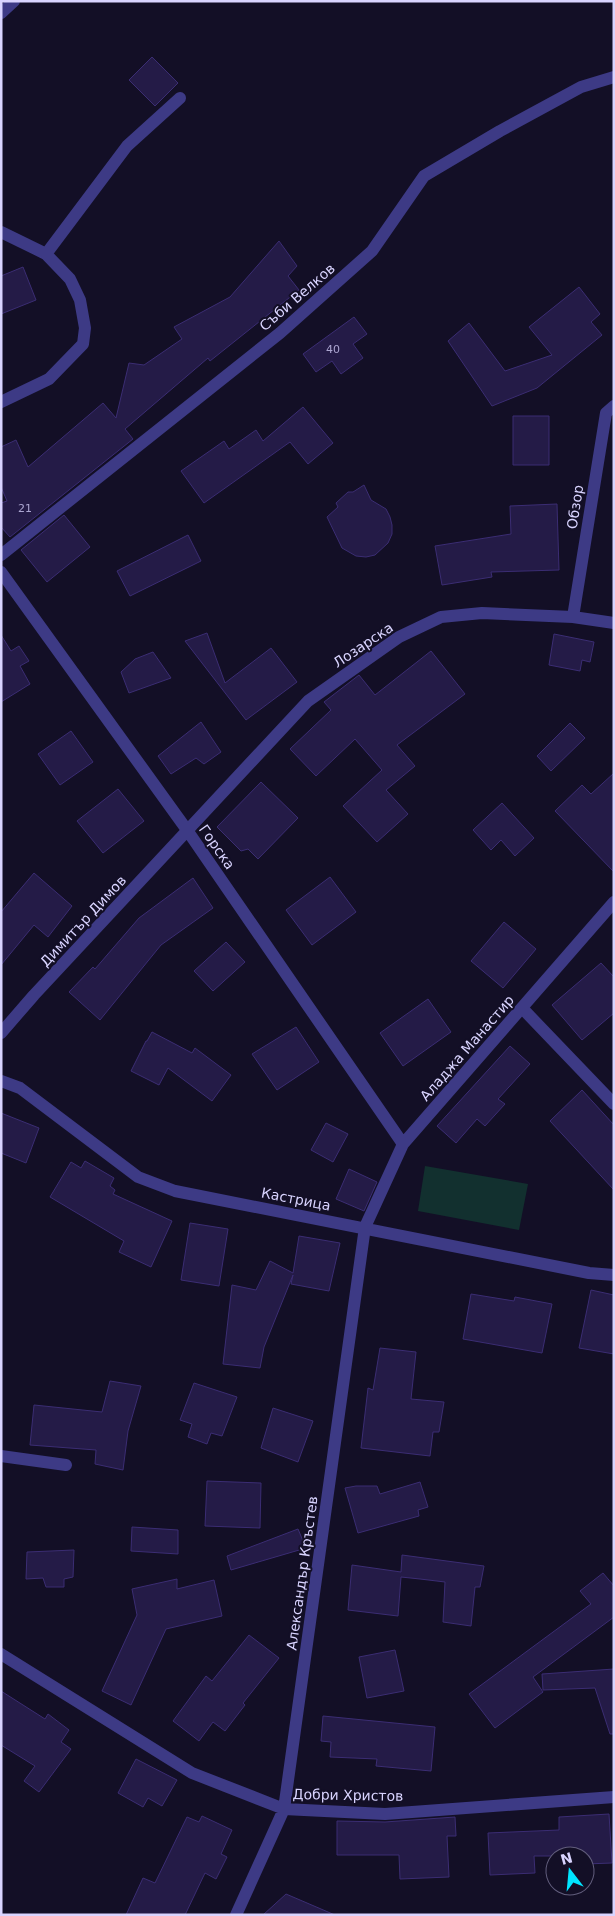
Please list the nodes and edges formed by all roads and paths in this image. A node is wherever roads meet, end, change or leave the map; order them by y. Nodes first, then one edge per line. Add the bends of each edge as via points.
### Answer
1 (14, 1) edge
2 (1, 13) edge
3 (614, 77) edge
4 (180, 98) dead end
5 (1, 232) edge
6 (46, 254) junction
7 (1, 402) edge
8 (614, 406) edge
9 (1, 555) edge
10 (1, 572) edge
11 (574, 617) junction
12 (614, 623) edge
13 (187, 830) junction
14 (614, 902) edge
15 (522, 1008) junction
16 (1, 1033) edge
17 (1, 1081) edge
18 (614, 1104) edge
19 (403, 1144) junction
20 (365, 1227) junction
21 (614, 1275) edge
22 (1, 1456) edge
23 (66, 1464) dead end
24 (1, 1654) edge
25 (614, 1797) edge
26 (284, 1809) junction
27 (236, 1915) edge

1 - 2 street
3 - 9 street, Съби Велков via 581,87 424,176 372,251 280,333
4 - 6 street via 127,146
5 - 6 street
6 - 7 street via 70,279 80,300 86,328 83,344 48,379
8 - 11 street, Обзор via 606,413
10 - 13 street, Горска
11 - 12 street, Лозарска
11 - 13 street, Лозарска via 482,613 441,617 399,637 308,701
13 - 16 street, Димитър Димов
13 - 19 street, Горска
14 - 15 street, Аладжа Манастир
15 - 18 street
15 - 19 street, Аладжа Манастир
17 - 20 street, Кастрица via 20,1088 138,1176 175,1191
19 - 20 street, Аладжа Манастир
20 - 21 street, Кастрица via 579,1271
20 - 26 street, Александър Кръстев
22 - 23 street
24 - 26 street, Добри Христов via 192,1773
25 - 26 street, Добри Христов via 385,1814
26 - 27 street, Александър Кръстев

